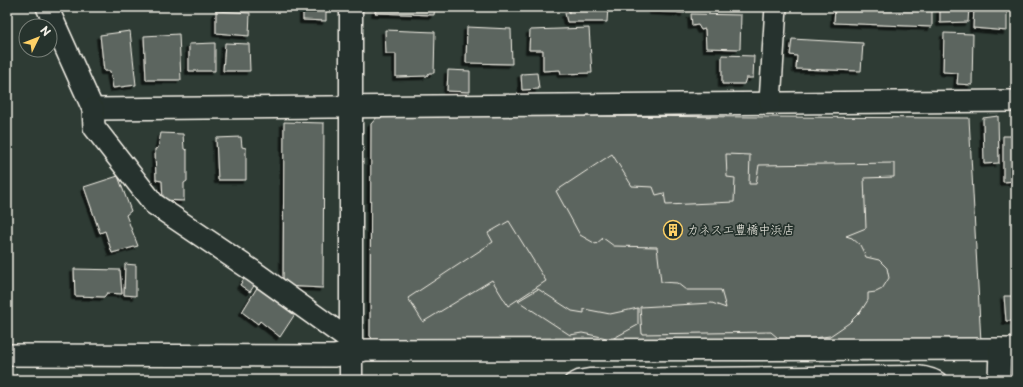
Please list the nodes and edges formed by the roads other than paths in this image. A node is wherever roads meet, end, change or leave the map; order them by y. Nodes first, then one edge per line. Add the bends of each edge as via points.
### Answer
1 (47, 7) edge
2 (351, 7) edge
3 (776, 7) edge
4 (1016, 101) edge
5 (770, 102) junction
6 (352, 105) junction
7 (93, 109) junction
8 (351, 347) junction
9 (1008, 349) edge
10 (7, 355) edge
11 (351, 380) edge
12 (570, 380) edge
13 (943, 380) edge
14 (999, 380) edge

1 - 7 street
2 - 6 street
3 - 5 street
4 - 5 street
5 - 6 street
6 - 7 street
6 - 8 street
7 - 8 street via 94,126 154,204 253,271
8 - 9 street via 366,350
8 - 10 street via 334,356
8 - 11 street
9 - 14 street
12 - 13 lane via 590,374 917,371

